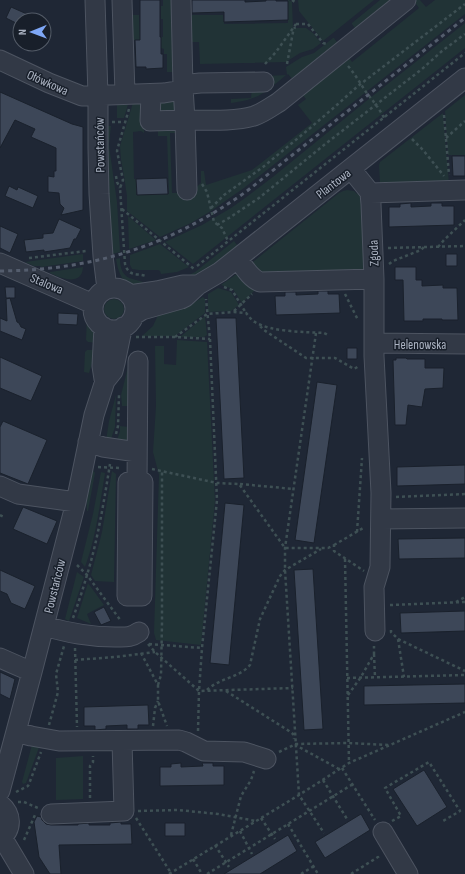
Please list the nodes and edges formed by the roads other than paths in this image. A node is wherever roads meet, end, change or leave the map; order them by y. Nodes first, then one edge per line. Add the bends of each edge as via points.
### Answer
1 (95, 0) edge
2 (122, 0) edge
3 (181, 0) edge
4 (406, 0) edge
5 (0, 60) edge
6 (265, 73) road end
7 (465, 78) edge
8 (183, 87) junction
9 (151, 94) junction
10 (98, 96) junction
11 (128, 100) junction
12 (185, 120) junction
13 (351, 169) junction
14 (457, 186) edge
15 (186, 190) dead end
16 (370, 193) junction
17 (238, 259) junction
18 (0, 263) edge
19 (31, 277) junction
20 (0, 279) edge
21 (374, 279) junction
22 (107, 289) junction
23 (202, 289) junction
24 (129, 295) junction
25 (94, 304) junction
26 (130, 326) junction
27 (104, 327) junction
28 (375, 343) junction
29 (465, 344) edge
30 (138, 361) dead end
31 (111, 386) junction
32 (88, 442) junction
33 (137, 468) junction
34 (0, 486) edge
35 (76, 502) junction
36 (465, 518) edge
37 (381, 519) junction
38 (44, 626) junction
39 (376, 631) road end
40 (144, 638) road end
41 (0, 658) edge
42 (32, 672) junction
43 (16, 732) junction
44 (122, 740) junction
45 (262, 758) road end
46 (8, 792) edge
47 (9, 803) edge
48 (45, 811) road end
49 (385, 828) road end
50 (1, 838) edge
51 (24, 874) edge
52 (408, 874) edge

1 - 10 street, Powstańców
2 - 11 street
3 - 8 street
4 - 12 street via 270,108 244,118
5 - 10 street, Ołówkowa via 79,96
6 - 8 street, Ołówkowa
7 - 13 street, Plantowa
8 - 9 street, Ołówkowa via 171,92
8 - 12 street
9 - 11 street, Ołówkowa
9 - 12 street via 150,121
10 - 11 street, Ołówkowa
10 - 22 street, Powstańców via 103,259
12 - 15 street
13 - 16 street
13 - 17 street, Plantowa
14 - 16 street
16 - 21 street, Zgoda
17 - 21 street via 249,274 262,282
17 - 23 street, Plantowa
18 - 19 street, Stalowa
19 - 20 street
19 - 25 street, Stalowa
21 - 28 street, Zgoda
22 - 24 street via 119,288
22 - 25 street via 97,296
23 - 24 street, Plantowa via 183,285
23 - 26 street, Plantowa via 180,299 142,310
24 - 26 street via 134,304
25 - 27 street via 94,315
26 - 27 street via 113,329
26 - 31 street, Powstańców via 121,334
27 - 31 street, Powstańców via 102,366
28 - 29 street, Helenowska
28 - 37 street, Zgoda
30 - 33 street
31 - 32 street, Powstańców via 94,416
32 - 33 street via 112,448
32 - 35 street, Powstańców
33 - 33 street via 128,482 127,596 142,596 143,482
34 - 35 street via 18,494
35 - 38 street, Powstańców
36 - 37 street
37 - 39 street, Zgoda via 380,567 374,587
38 - 40 street via 68,633 99,637
38 - 42 street, Powstańców
41 - 42 street
42 - 43 street, Powstańców
43 - 44 street via 59,742
43 - 46 street, Powstańców
44 - 45 street via 183,740 204,751 244,752
44 - 48 street via 128,811
47 - 50 street via 6,809 10,820 9,828
49 - 52 street
50 - 51 street

